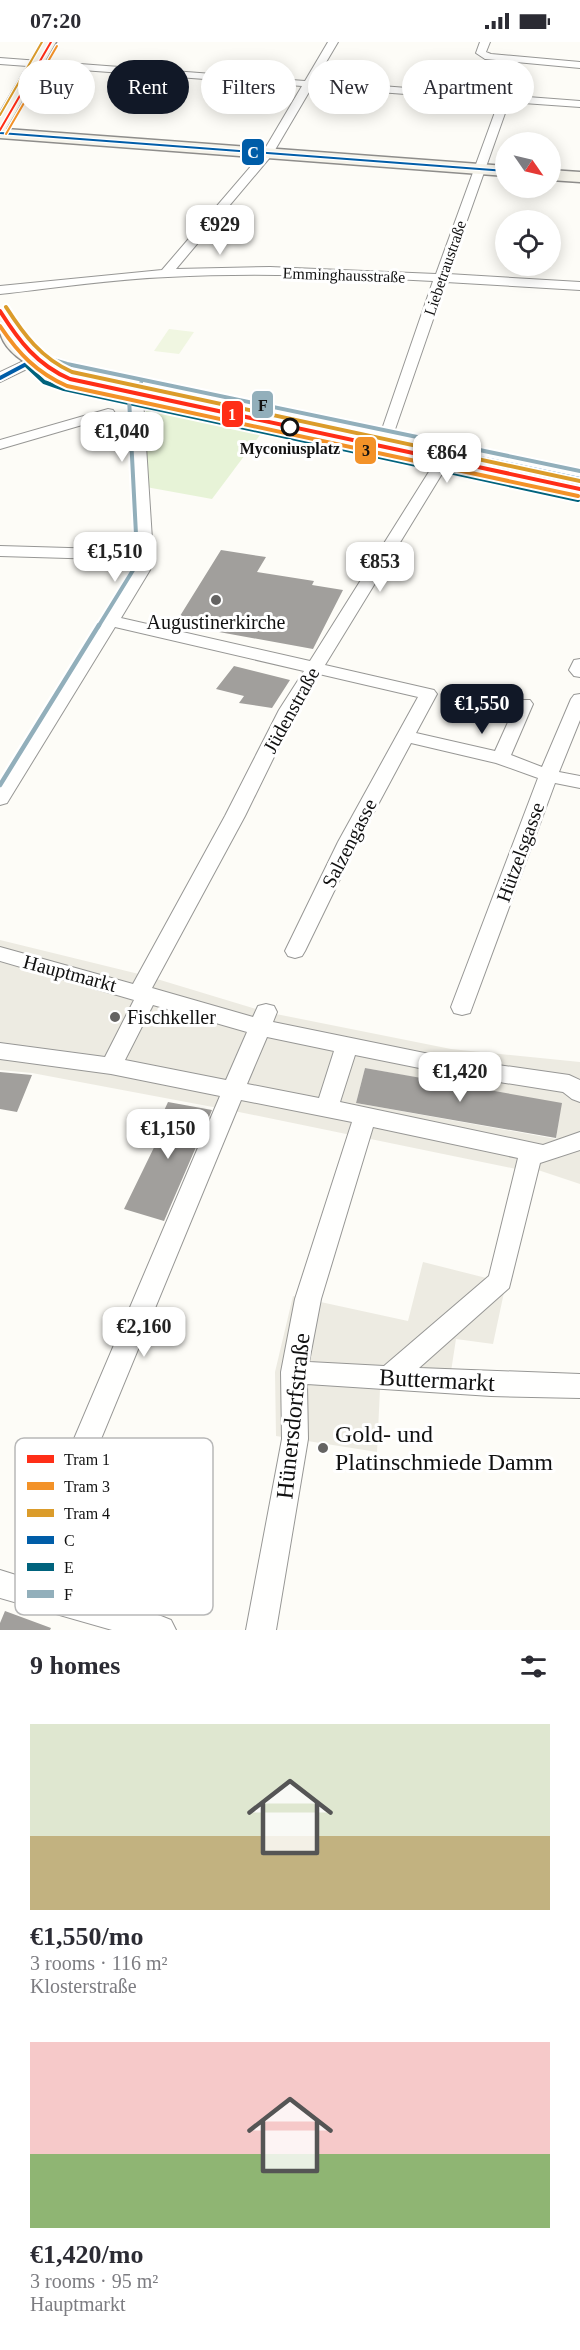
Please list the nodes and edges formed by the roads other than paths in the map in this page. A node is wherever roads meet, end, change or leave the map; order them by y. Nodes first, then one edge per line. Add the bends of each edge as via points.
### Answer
1 (49, 42) edge
2 (333, 42) edge
3 (485, 42) edge
4 (40, 60) edge
5 (0, 61) edge
6 (18, 62) edge
7 (580, 65) edge
8 (95, 67) edge
9 (307, 84) junction
10 (402, 91) edge
11 (18, 96) edge
12 (534, 100) edge
13 (580, 104) edge
14 (498, 114) edge
15 (0, 126) edge
16 (0, 133) edge
17 (268, 153) junction
18 (478, 169) junction
19 (495, 170) edge
20 (561, 176) edge
21 (580, 177) edge
22 (166, 273) junction
23 (441, 279) junction
24 (580, 286) edge
25 (0, 290) edge
26 (0, 317) edge
27 (26, 355) junction
28 (0, 378) edge
29 (146, 388) junction
30 (108, 413) dead end
31 (386, 438) junction
32 (0, 445) edge
33 (449, 451) junction
34 (580, 479) edge
35 (0, 551) edge
36 (145, 555) junction
37 (112, 621) junction
38 (580, 664) edge
39 (313, 669) junction
40 (580, 672) edge
41 (580, 699) edge
42 (524, 704) dead end
43 (405, 736) junction
44 (501, 758) junction
45 (9, 775) edge
46 (547, 775) junction
47 (580, 782) edge
48 (0, 799) edge
49 (295, 951) dead end
50 (0, 954) edge
51 (145, 987) junction
52 (462, 1007) dead end
53 (263, 1019) junction
54 (347, 1046) junction
55 (0, 1051) edge
56 (111, 1066) junction
57 (580, 1093) edge
58 (228, 1100) junction
59 (327, 1108) junction
60 (362, 1126) junction
61 (580, 1141) edge
62 (530, 1159) junction
63 (294, 1372) junction
64 (389, 1378) junction
65 (580, 1386) edge
66 (78, 1438) edge
67 (86, 1615) edge
68 (104, 1622) edge
69 (161, 1630) edge
70 (261, 1630) edge

1 - 4 street
2 - 9 street
3 - 7 street via 481,53 489,57
5 - 6 street
8 - 9 street
9 - 10 street
9 - 17 street
11 - 15 street
12 - 13 street
14 - 18 street, Liebetraustraße
16 - 17 street
17 - 18 street
17 - 22 street
18 - 19 street
18 - 23 street, Liebetraustraße
20 - 21 street
22 - 23 street, Emminghausstraße via 319,273
22 - 25 street, Emminghausstraße
23 - 24 street, Emminghausstraße
23 - 31 street, Liebetraustraße
26 - 27 street
27 - 28 street
27 - 29 street via 51,368
29 - 31 street
29 - 36 street via 136,398
30 - 32 street
31 - 33 street
33 - 34 street
33 - 39 street, Jüdenstraße
35 - 36 street
36 - 37 street via 137,581
37 - 39 street
37 - 45 street
38 - 40 street
39 - 43 street, Salzengasse via 428,694
39 - 51 street, Jüdenstraße
41 - 46 street, Hützelsgasse
42 - 44 street
43 - 44 street
43 - 49 street, Salzengasse
44 - 46 street
45 - 48 street
46 - 47 street
46 - 52 street, Hützelsgasse
50 - 51 street, Hauptmarkt
51 - 53 street, Hauptmarkt
51 - 56 street
53 - 54 street, Hauptmarkt
53 - 58 street
54 - 57 street, Hauptmarkt via 450,1058 568,1084
54 - 59 street
55 - 56 street
56 - 58 street
58 - 59 street
58 - 66 street
59 - 60 street
60 - 62 street
60 - 63 street, Hünersdorfstraße via 308,1299
61 - 62 street
62 - 64 street via 500,1281
63 - 64 street, Buttermarkt
63 - 70 street, Hünersdorfstraße via 295,1439
64 - 65 street, Buttermarkt
67 - 68 street
68 - 69 street

